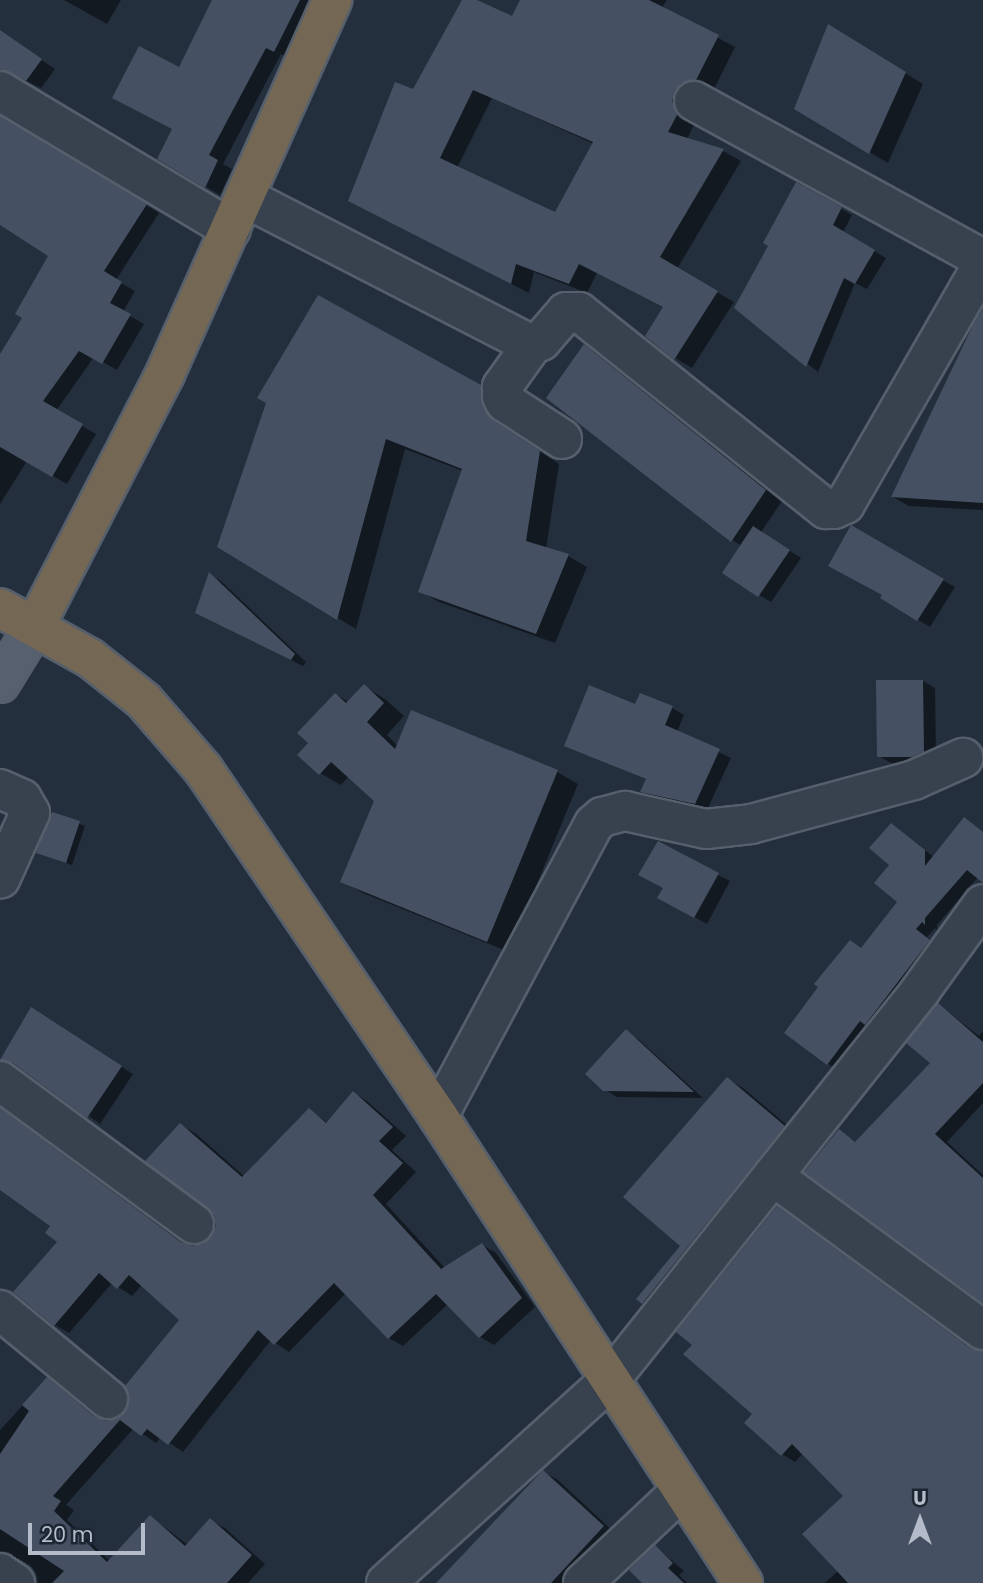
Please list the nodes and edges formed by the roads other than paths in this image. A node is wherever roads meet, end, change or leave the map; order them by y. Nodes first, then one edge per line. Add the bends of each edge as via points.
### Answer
1 (332, 0) edge
2 (0, 91) edge
3 (694, 101) dead end
4 (238, 213) junction
5 (983, 262) edge
6 (532, 345) junction
7 (562, 439) dead end
8 (0, 608) edge
9 (35, 626) junction
10 (0, 682) edge
11 (963, 758) dead end
12 (0, 789) edge
13 (0, 879) edge
14 (983, 904) edge
15 (0, 1081) edge
16 (438, 1116) junction
17 (773, 1176) junction
18 (194, 1224) dead end
19 (0, 1310) edge
20 (983, 1330) edge
21 (608, 1381) junction
22 (108, 1399) dead end
23 (681, 1491) junction
24 (0, 1573) edge
25 (15, 1583) edge
26 (386, 1583) edge
27 (583, 1583) edge
28 (743, 1583) edge

1 - 4 highway
2 - 4 street
3 - 5 street
4 - 6 street
4 - 9 highway via 165,374
5 - 6 street via 845,504 834,509 826,509 579,312 566,312
6 - 7 street via 502,387 502,396
8 - 9 highway
9 - 10 main road
9 - 16 highway via 90,658 144,701 203,769
11 - 16 street via 914,780 751,824 706,829 625,811 602,817 594,824
12 - 13 street via 22,799 30,813
14 - 17 street
15 - 18 street
16 - 21 highway
17 - 20 street
17 - 21 street
19 - 22 street
21 - 23 highway
21 - 26 street
23 - 27 street
23 - 28 highway
24 - 25 street

